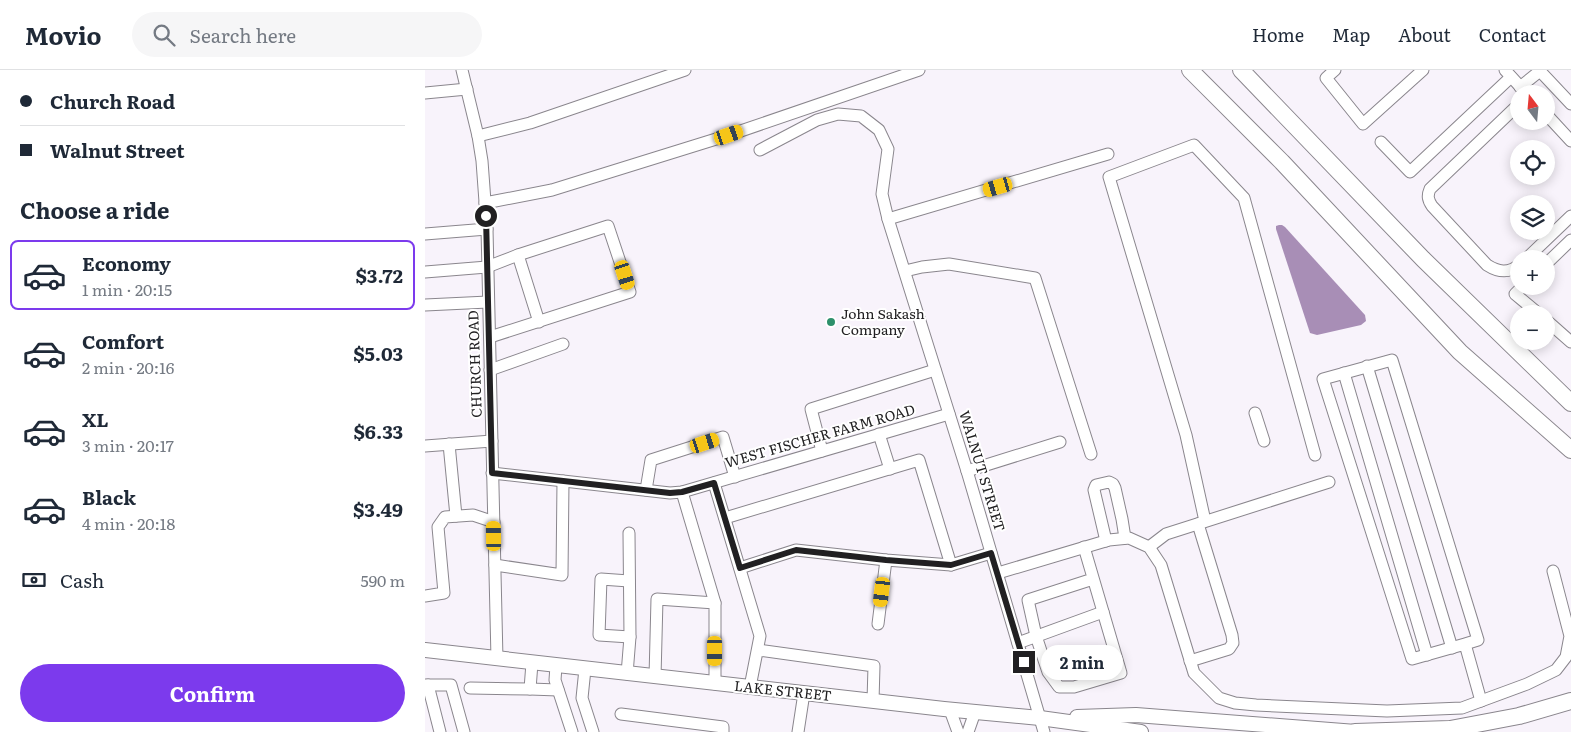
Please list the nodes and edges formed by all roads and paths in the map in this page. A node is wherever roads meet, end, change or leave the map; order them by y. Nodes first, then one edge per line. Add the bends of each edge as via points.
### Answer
1 (685, 70) edge
2 (919, 70) edge
3 (1190, 70) edge
4 (1241, 70) edge
5 (1335, 70) edge
6 (1423, 70) edge
7 (465, 71) edge
8 (1540, 71) edge
9 (1508, 73) edge
10 (1519, 85) edge
11 (1528, 85) edge
12 (467, 89) junction
13 (425, 93) edge
14 (1571, 104) edge
15 (1510, 113) edge
16 (1555, 124) edge
17 (478, 136) junction
18 (1571, 141) edge
19 (1381, 142) dead end
20 (760, 150) dead end
21 (1108, 154) dead end
22 (485, 203) junction
23 (1571, 216) edge
24 (888, 219) junction
25 (487, 229) junction
26 (425, 234) edge
27 (1571, 240) edge
28 (1535, 250) edge
29 (518, 255) junction
30 (1555, 255) edge
31 (487, 268) junction
32 (1510, 270) edge
33 (905, 271) junction
34 (425, 272) edge
35 (1516, 295) edge
36 (488, 302) junction
37 (425, 305) edge
38 (1528, 305) edge
39 (539, 322) junction
40 (1555, 328) edge
41 (490, 337) junction
42 (1571, 342) edge
43 (563, 344) dead end
44 (1367, 366) junction
45 (490, 370) junction
46 (935, 370) junction
47 (1344, 373) junction
48 (1571, 403) edge
49 (1255, 413) dead end
50 (949, 414) junction
51 (879, 434) junction
52 (1264, 440) dead end
53 (492, 441) junction
54 (1060, 442) dead end
55 (449, 444) junction
56 (425, 446) edge
57 (1571, 450) edge
58 (822, 451) junction
59 (1091, 454) dead end
60 (1315, 455) dead end
61 (890, 469) junction
62 (967, 471) junction
63 (492, 473) junction
64 (735, 477) junction
65 (563, 481) junction
66 (1329, 482) dead end
67 (714, 483) junction
68 (647, 490) junction
69 (682, 492) junction
70 (456, 516) junction
71 (725, 518) junction
72 (494, 522) junction
73 (1202, 523) junction
74 (629, 533) dead end
75 (1125, 538) junction
76 (1106, 541) junction
77 (1084, 548) junction
78 (1149, 548) junction
79 (991, 553) junction
80 (886, 560) junction
81 (495, 565) junction
82 (951, 565) junction
83 (740, 568) junction
84 (1553, 571) dead end
85 (998, 573) junction
86 (1093, 580) junction
87 (629, 581) junction
88 (425, 596) edge
89 (715, 603) junction
90 (1103, 612) junction
91 (878, 624) dead end
92 (629, 636) junction
93 (1036, 636) junction
94 (1018, 643) junction
95 (1465, 644) junction
96 (1452, 648) junction
97 (425, 650) edge
98 (758, 650) junction
99 (1427, 655) junction
100 (497, 659) junction
101 (1190, 661) junction
102 (532, 663) junction
103 (557, 666) junction
104 (585, 669) junction
105 (627, 674) junction
106 (655, 677) junction
107 (715, 684) junction
108 (426, 685) edge
109 (470, 688) dead end
110 (750, 688) junction
111 (530, 689) junction
112 (558, 690) junction
113 (804, 694) junction
114 (873, 701) junction
115 (1481, 701) junction
116 (1571, 701) edge
117 (950, 710) junction
118 (975, 712) junction
119 (621, 714) dead end
120 (1042, 725) edge
121 (724, 730) edge
122 (440, 732) edge
123 (464, 732) edge
124 (572, 732) edge
125 (593, 732) edge
126 (798, 732) edge
127 (958, 732) edge
128 (968, 732) edge
129 (1141, 732) edge
130 (1355, 732) edge

1 - 17 street via 530,123
2 - 22 street via 729,135 552,190
3 - 57 highway via 1282,162 1460,352
4 - 48 highway via 1423,260
5 - 6 street via 1326,78 1363,124
7 - 12 street, CHURCH ROAD
8 - 11 street
8 - 14 street
9 - 10 street
9 - 19 street via 1410,172
12 - 13 street
12 - 17 street, CHURCH ROAD
15 - 32 street via 1428,194 1432,206 1487,265 1494,270
16 - 18 street
17 - 22 street, CHURCH ROAD
20 - 24 street, WALNUT STREET via 817,120 837,114 861,116 879,130 888,149 882,194
21 - 24 street
22 - 25 street, CHURCH ROAD
23 - 28 street
24 - 33 street, WALNUT STREET
25 - 26 street
25 - 31 street, CHURCH ROAD
27 - 30 street
29 - 31 street
29 - 39 street
29 - 39 street via 608,226 630,292
31 - 34 street
31 - 36 street, CHURCH ROAD
33 - 46 street, WALNUT STREET
33 - 59 street via 949,264 1035,278
35 - 38 street
36 - 37 street
36 - 41 street, CHURCH ROAD
39 - 41 street
40 - 42 street
41 - 45 street, CHURCH ROAD
43 - 45 street
44 - 47 street
44 - 95 street via 1392,360 1478,640
44 - 96 street
45 - 53 street, CHURCH ROAD
46 - 50 street, WALNUT STREET
46 - 58 street via 811,409
47 - 99 street
47 - 99 street via 1323,379 1412,659
49 - 52 street
50 - 51 street, WEST FISCHER FARM ROAD
50 - 62 street, WALNUT STREET
51 - 58 street, WEST FISCHER FARM ROAD
51 - 61 street
53 - 55 street
53 - 63 street, CHURCH ROAD
54 - 62 street
55 - 56 street
55 - 70 street
58 - 64 street, WEST FISCHER FARM ROAD
60 - 73 street via 1245,198 1193,145 1109,177 1186,435
61 - 71 street
61 - 82 street via 919,460
62 - 79 street, WALNUT STREET
63 - 65 street, WEST FISCHER FARM ROAD
63 - 72 street, CHURCH ROAD
64 - 67 street, WEST FISCHER FARM ROAD
64 - 68 street via 723,437 651,460
65 - 68 street, WEST FISCHER FARM ROAD
65 - 81 street via 562,575
66 - 73 street
67 - 69 street, WEST FISCHER FARM ROAD
67 - 71 street
68 - 69 street, WEST FISCHER FARM ROAD
69 - 89 street
70 - 72 street via 473,515
70 - 88 street via 445,517 438,527 445,593
71 - 83 street
72 - 81 street, CHURCH ROAD
73 - 78 street via 1166,534
73 - 101 street via 1233,644 1229,649
74 - 87 street
75 - 76 street
75 - 76 street via 1115,488 1109,482 1096,485 1094,490
75 - 78 street
76 - 77 street
77 - 85 street
77 - 86 street
78 - 101 street via 1161,564
79 - 82 street
79 - 85 street, WALNUT STREET
80 - 82 street
80 - 83 street via 796,550
80 - 91 street
81 - 100 street, CHURCH ROAD
83 - 98 street via 760,636
84 - 115 street via 1570,636 1566,656 1556,670
85 - 94 street, WALNUT STREET
86 - 90 street
86 - 93 street via 1028,600
87 - 92 street
87 - 92 street via 601,579 599,636
89 - 106 street via 657,599
89 - 107 street
90 - 93 street
90 - 93 street via 1121,673 1074,687 1059,687 1048,672
92 - 105 street
93 - 94 street
94 - 120 street, WALNUT STREET
95 - 96 street
95 - 115 street
96 - 99 street
97 - 100 main road, LAKE STREET
98 - 110 street
98 - 114 street via 874,666
100 - 102 main road, LAKE STREET
101 - 115 street via 1194,673 1219,698 1235,703 1387,711 1462,708
102 - 103 main road, LAKE STREET
102 - 111 street
103 - 104 main road, LAKE STREET
103 - 112 street via 555,680
104 - 105 main road, LAKE STREET
104 - 125 street via 581,698
105 - 106 main road, LAKE STREET
106 - 107 main road, LAKE STREET
107 - 110 main road, LAKE STREET
108 - 122 street
108 - 123 street via 451,686
109 - 111 street
110 - 113 main road, LAKE STREET
111 - 112 street
112 - 124 street
113 - 114 main road, LAKE STREET
113 - 126 street
114 - 117 main road, LAKE STREET
116 - 130 highway via 1519,716 1450,729
117 - 118 main road, LAKE STREET
117 - 127 street
118 - 120 main road, LAKE STREET
118 - 128 street
119 - 121 street
120 - 129 main road, LAKE STREET
120 - 130 main road via 1136,715

